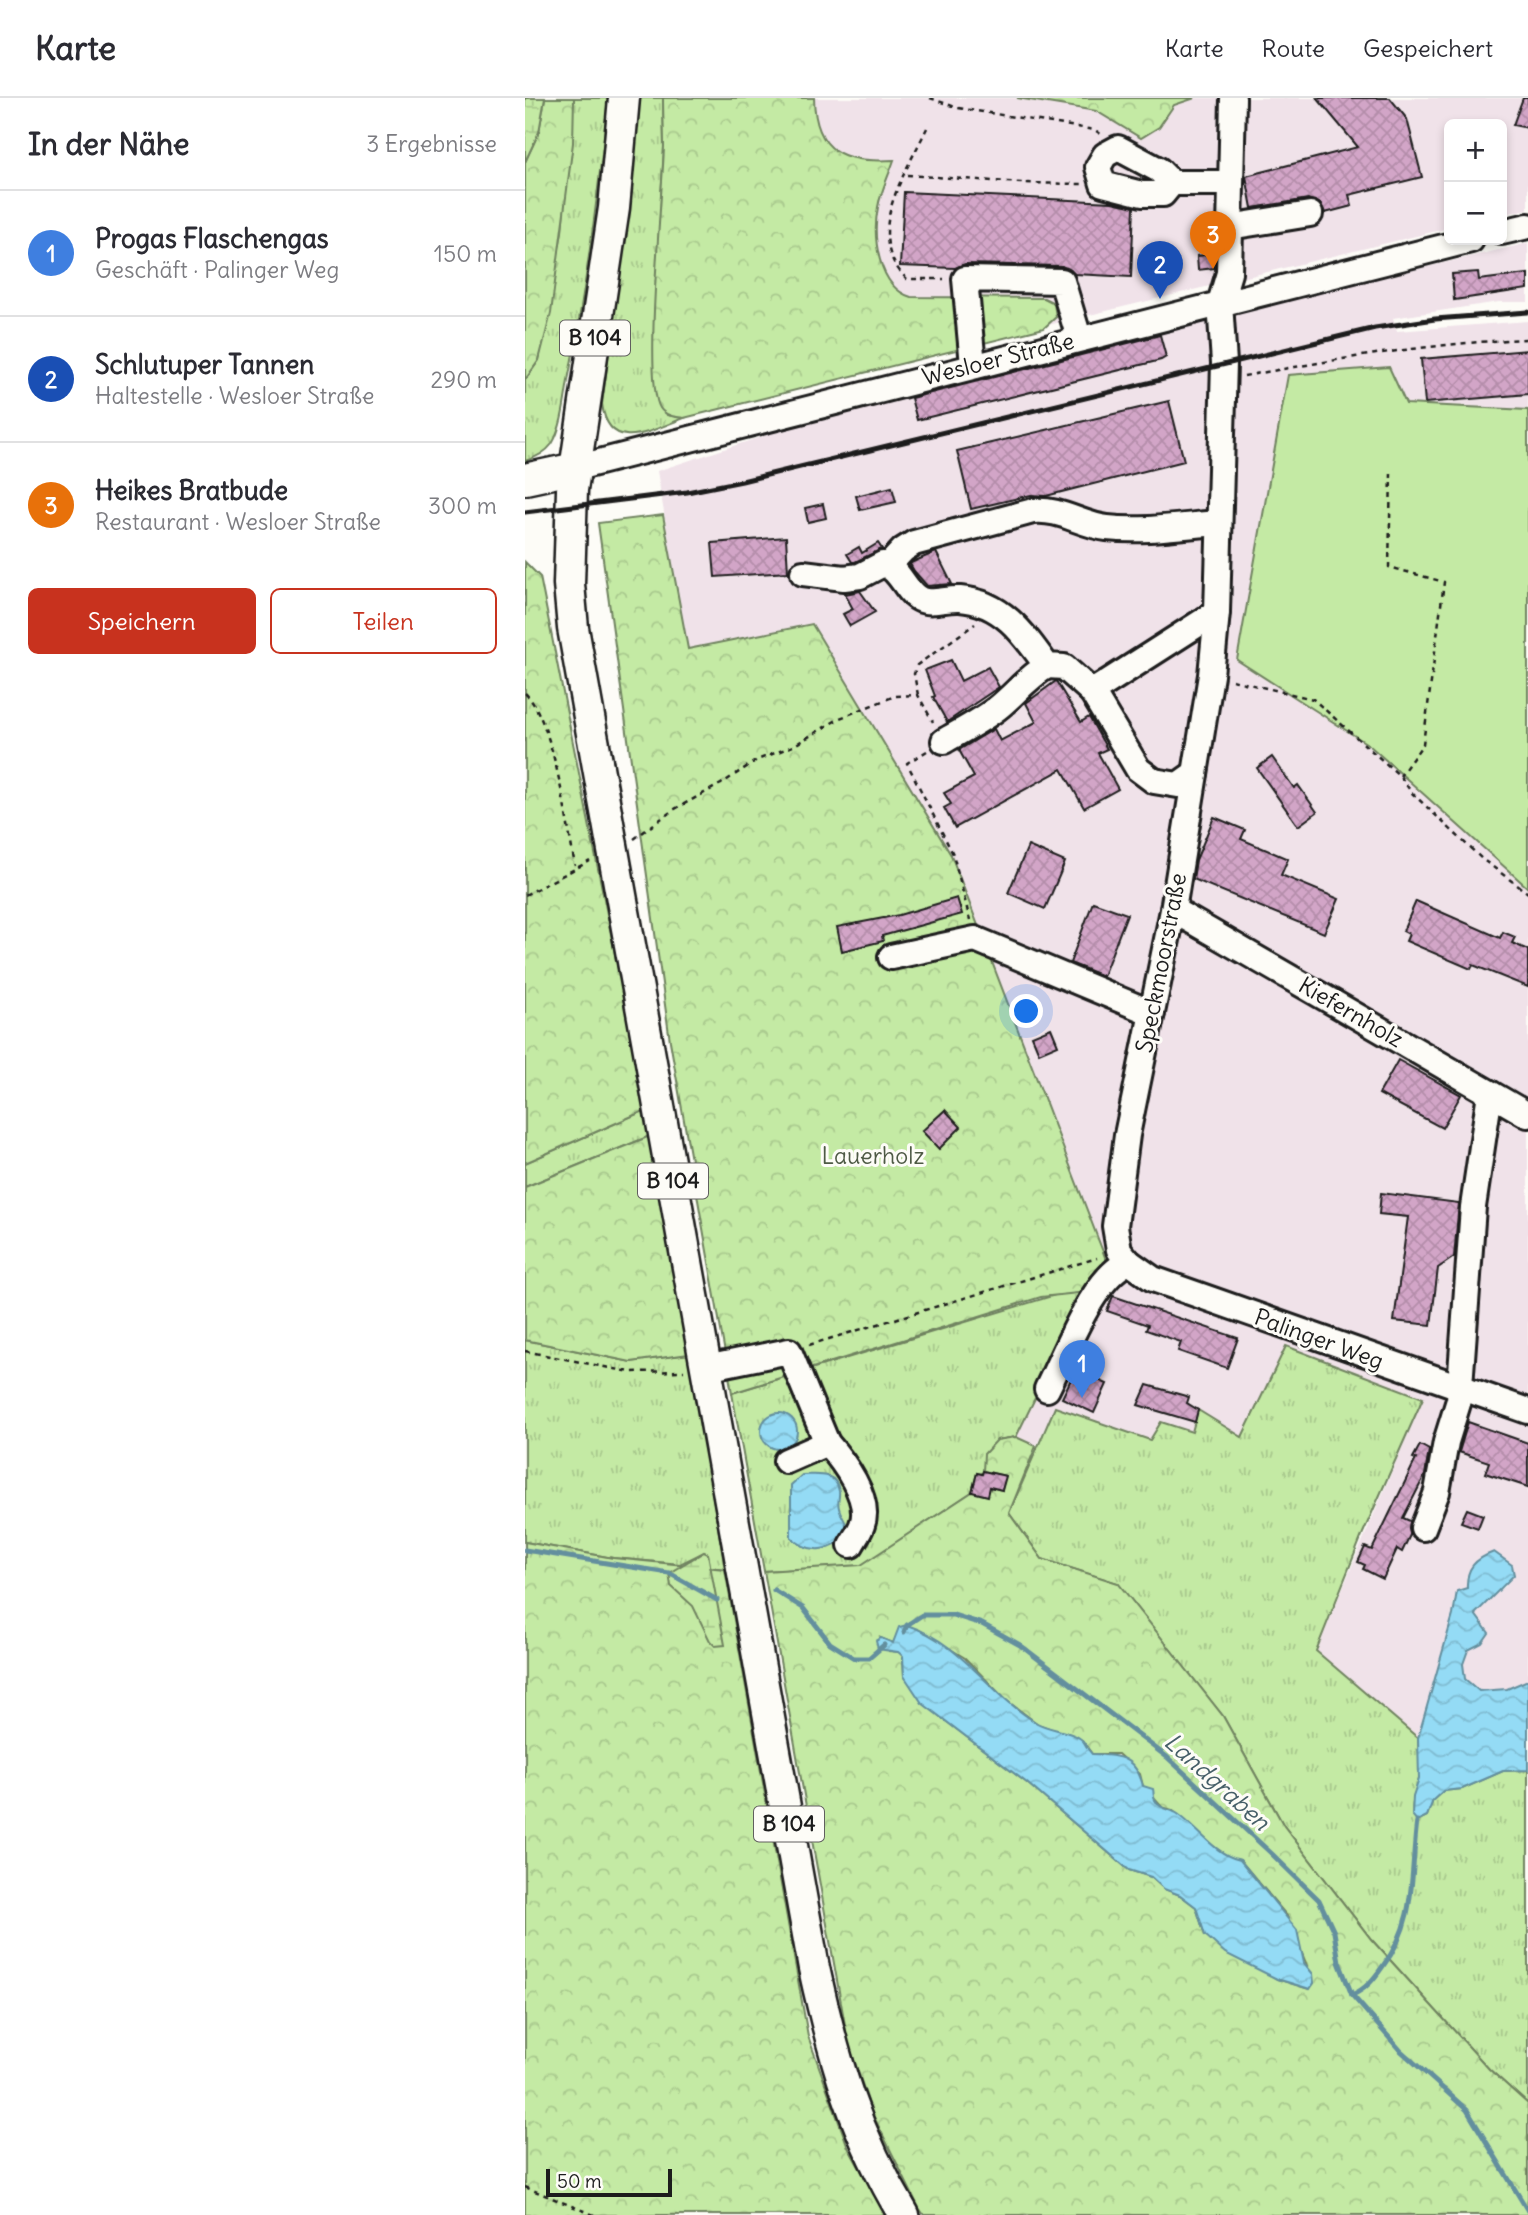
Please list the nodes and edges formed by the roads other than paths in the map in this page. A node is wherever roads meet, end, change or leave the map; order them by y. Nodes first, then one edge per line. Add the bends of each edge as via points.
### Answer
1 (624, 98) edge
2 (1233, 98) edge
3 (1172, 183) junction
4 (1229, 183) junction
5 (1310, 214) dead end
6 (1528, 226) edge
7 (1229, 227) junction
8 (1507, 231) edge
9 (1452, 245) edge
10 (1220, 303) junction
11 (1079, 338) junction
12 (973, 365) junction
13 (576, 468) junction
14 (525, 479) edge
15 (1217, 523) junction
16 (888, 566) junction
17 (803, 573) dead end
18 (1217, 612) junction
19 (1047, 666) junction
20 (1092, 692) junction
21 (944, 741) road end
22 (1195, 773) junction
23 (1173, 910) junction
24 (891, 957) dead end
25 (1152, 1013) junction
26 (1490, 1093) junction
27 (1528, 1115) edge
28 (1124, 1256) junction
29 (693, 1369) junction
30 (1459, 1387) junction
31 (1047, 1389) dead end
32 (1528, 1411) edge
33 (827, 1443) junction
34 (786, 1461) dead end
35 (1423, 1528) dead end
36 (851, 1545) dead end
37 (904, 2215) edge

1 - 13 main road, B 104 via 612,221
2 - 4 street, Speckmoorstraße
3 - 3 street via 1159,170 1118,148 1105,155 1098,167 1103,184 1142,194 1163,194
3 - 4 street
4 - 7 street, Speckmoorstraße
5 - 7 street
6 - 8 street
7 - 10 street, Speckmoorstraße via 1229,274
9 - 10 street, Wesloer Straße
10 - 11 street, Wesloer Straße
10 - 15 street, Speckmoorstraße via 1224,379
11 - 12 street, Wesloer Straße
11 - 12 street via 1062,281 965,279
12 - 13 street, Wesloer Straße
13 - 14 main road, Wesloer Straße
13 - 29 main road, B 104 via 569,552 573,628 613,850
15 - 16 street via 1125,529 1046,509 914,543
15 - 18 street, Speckmoorstraße
16 - 17 street via 852,577
16 - 19 street via 925,602 960,599 997,610
18 - 20 street
18 - 22 street, Speckmoorstraße via 1212,675
19 - 20 street via 1064,667
19 - 21 street via 1026,679 1001,705
20 - 22 street via 1138,769 1154,780 1178,785
22 - 23 street, Speckmoorstraße
23 - 25 street, Speckmoorstraße
23 - 26 street, Kiefernholz
24 - 25 street via 975,939
25 - 28 street, Speckmoorstraße via 1118,1190 1115,1237
26 - 27 street, Kiefernholz
26 - 30 street via 1473,1207
28 - 30 street, Palinger Weg via 1153,1279
28 - 31 street via 1094,1297
29 - 33 street via 789,1351
29 - 37 main road, B 104 via 832,2049 866,2144
30 - 32 street, Palinger Weg
30 - 35 street via 1437,1492
33 - 34 street
33 - 36 street via 851,1470 862,1506 864,1522

